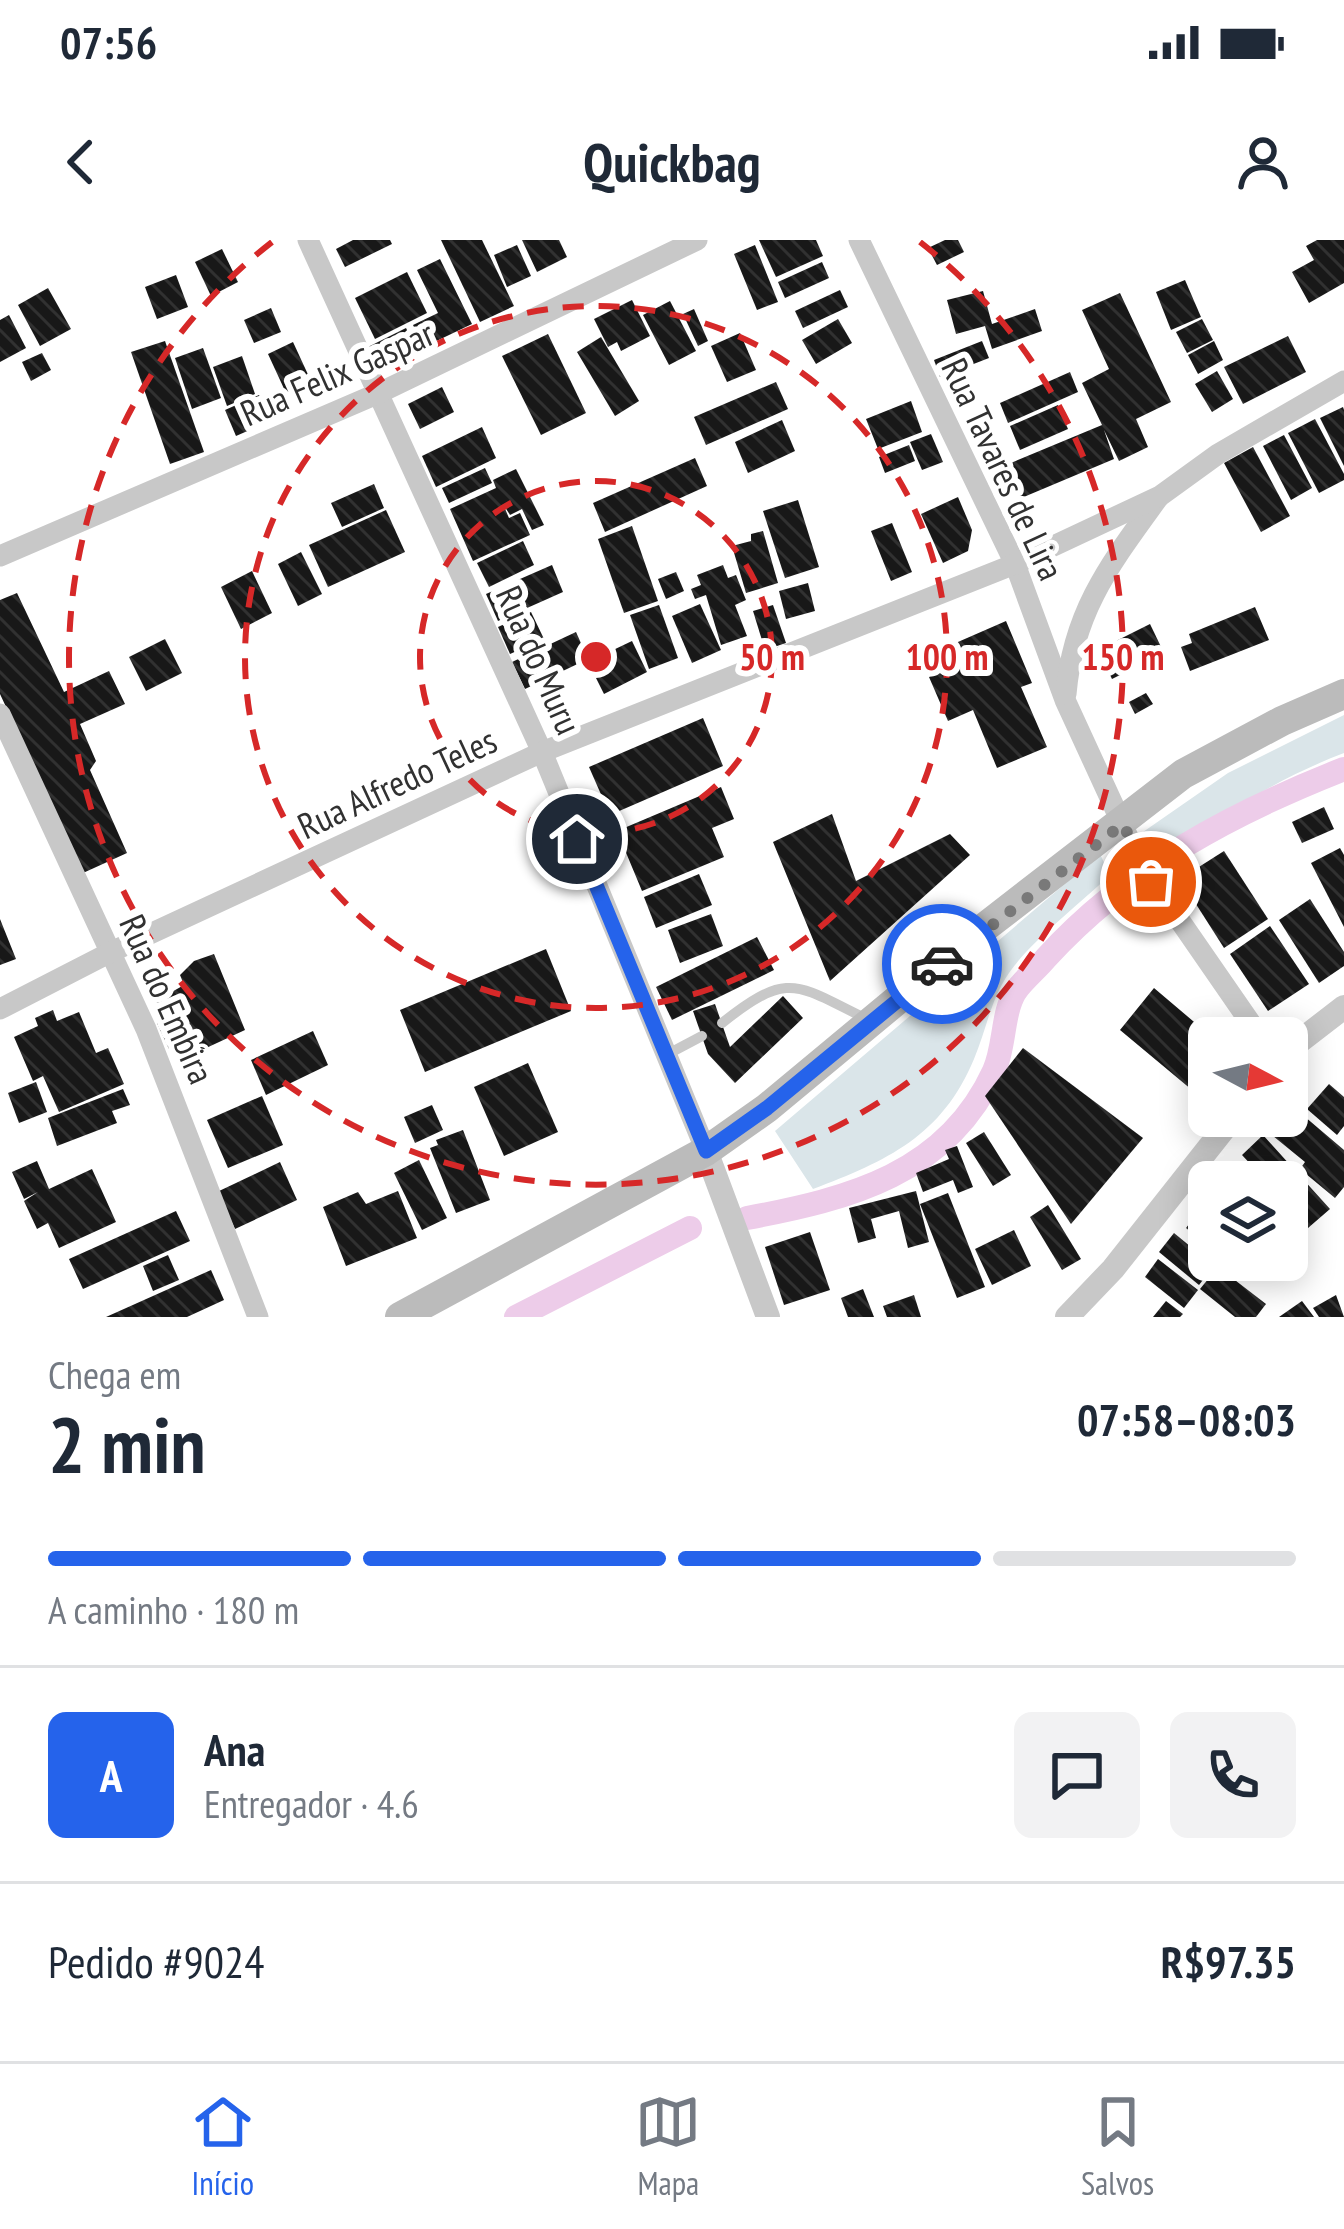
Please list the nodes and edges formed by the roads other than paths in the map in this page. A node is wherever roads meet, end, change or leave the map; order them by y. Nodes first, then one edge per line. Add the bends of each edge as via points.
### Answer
1 (308, 240) edge
2 (697, 240) edge
3 (859, 240) edge
4 (1344, 381) edge
5 (379, 393) junction
6 (1160, 496) junction
7 (0, 556) edge
8 (1015, 564) junction
9 (1344, 694) edge
10 (1065, 700) junction
11 (0, 714) edge
12 (542, 752) junction
13 (1123, 824) junction
14 (111, 952) junction
15 (1344, 1007) edge
16 (0, 1009) edge
17 (1246, 1017) edge
18 (872, 1022) junction
19 (722, 1023) dead end
20 (1308, 1035) edge
21 (702, 1036) dead end
22 (666, 1055) junction
23 (1217, 1137) edge
24 (706, 1151) junction
25 (258, 1317) edge
26 (400, 1317) edge
27 (768, 1317) edge
28 (1067, 1317) edge

1 - 5 street, Rua do Muru
2 - 5 street, Rua Felix Gaspar
3 - 8 street, Rua Tavares de Lira
4 - 6 street, Rua Alfredo Teles
5 - 7 street, Rua Felix Gaspar
5 - 12 street, Rua do Muru
6 - 8 street, Rua Alfredo Teles
6 - 10 street via 1091,597 1070,649
8 - 10 street, Rua Tavares de Lira
8 - 12 street, Rua Alfredo Teles
9 - 13 main road via 1227,748
10 - 13 street, Rua Tavares de Lira
11 - 14 street, Rua do Embira
12 - 14 street, Rua Alfredo Teles
12 - 22 street, Rua do Muru
13 - 17 street, Rua Tavares de Lira via 1146,873
13 - 18 main road
14 - 16 street, Rua Alfredo Teles
14 - 25 street, Rua do Embira
15 - 20 street
18 - 19 lane via 782,986
18 - 24 main road
21 - 22 lane
22 - 24 street, Rua do Muru
23 - 28 street
24 - 26 main road
24 - 27 street, Rua do Muru

